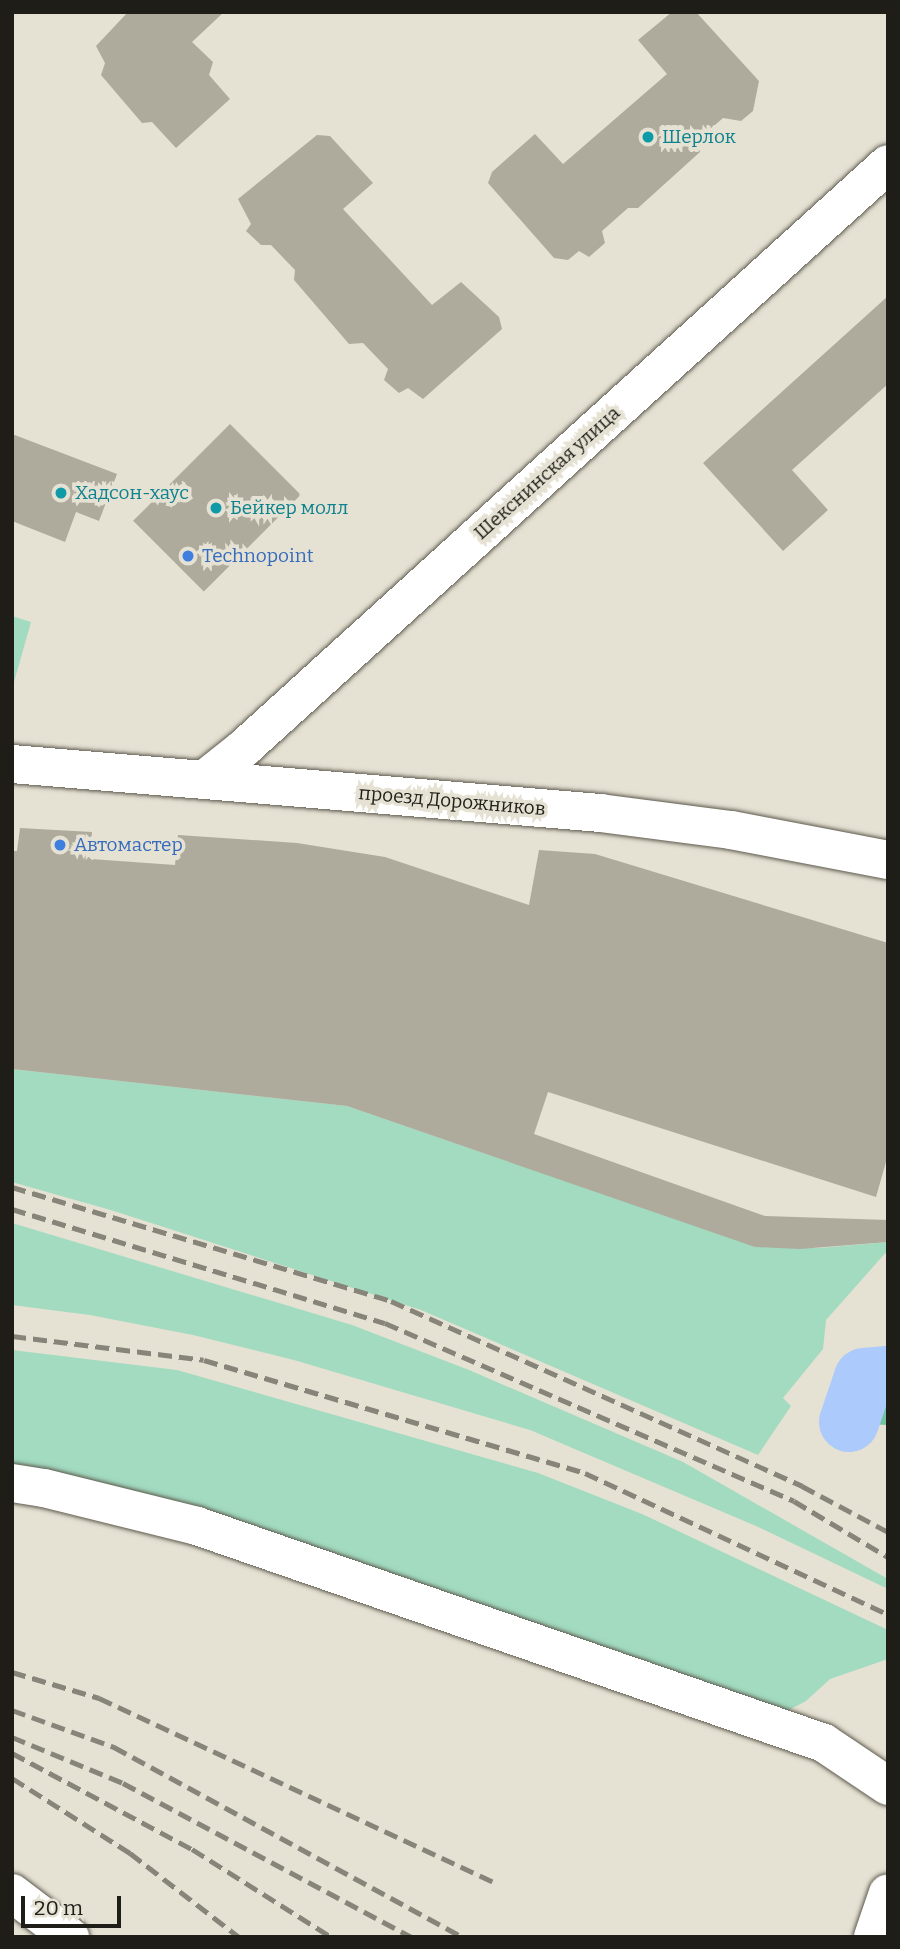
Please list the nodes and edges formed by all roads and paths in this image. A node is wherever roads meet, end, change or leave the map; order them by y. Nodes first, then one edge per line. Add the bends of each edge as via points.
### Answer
1 (888, 164) edge
2 (12, 764) edge
3 (205, 779) junction
4 (888, 860) edge
5 (12, 1483) edge
6 (888, 1786) edge
7 (12, 1893) edge
8 (888, 1893) edge
9 (70, 1937) edge
10 (873, 1937) edge

1 - 3 street, Шекснинская улица
2 - 3 street, проезд Дорожников
3 - 4 street, проезд Дорожников via 600,813 731,830
5 - 6 street via 197,1526 824,1743
7 - 9 street
8 - 10 street

